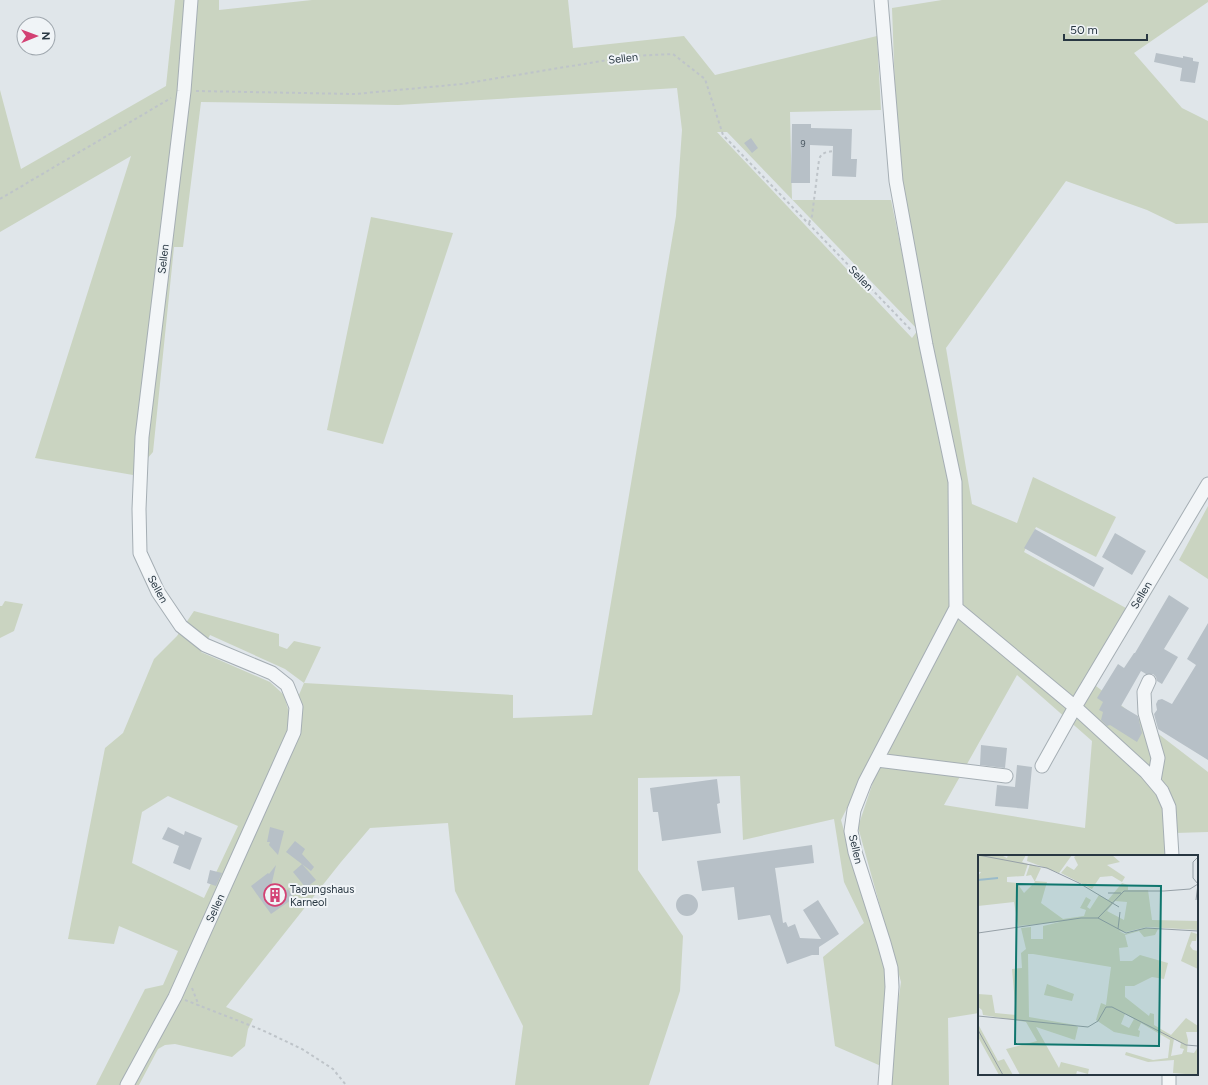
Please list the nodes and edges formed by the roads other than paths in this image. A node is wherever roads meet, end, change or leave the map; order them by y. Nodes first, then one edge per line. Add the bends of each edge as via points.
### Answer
1 (191, 0) edge
2 (881, 0) edge
3 (1208, 484) edge
4 (956, 608) junction
5 (1149, 681) dead end
6 (1075, 707) junction
7 (877, 760) junction
8 (1042, 766) dead end
9 (1006, 776) dead end
10 (1154, 781) junction
11 (1172, 855) edge
12 (127, 1085) edge
13 (885, 1085) edge

1 - 12 street, Sellen via 184,91 142,437 140,553 158,592 181,626 204,644 272,673 287,686 296,707 294,732 175,997
2 - 4 street, Sellen via 896,181 926,345 955,482
3 - 6 street, Sellen
4 - 6 street
4 - 7 street, Sellen
5 - 10 street via 1144,692 1145,713 1158,758
6 - 8 street, Sellen
6 - 10 street
7 - 9 street
7 - 13 street, Sellen via 857,801 851,830 855,852 891,968
10 - 11 street via 1169,807

